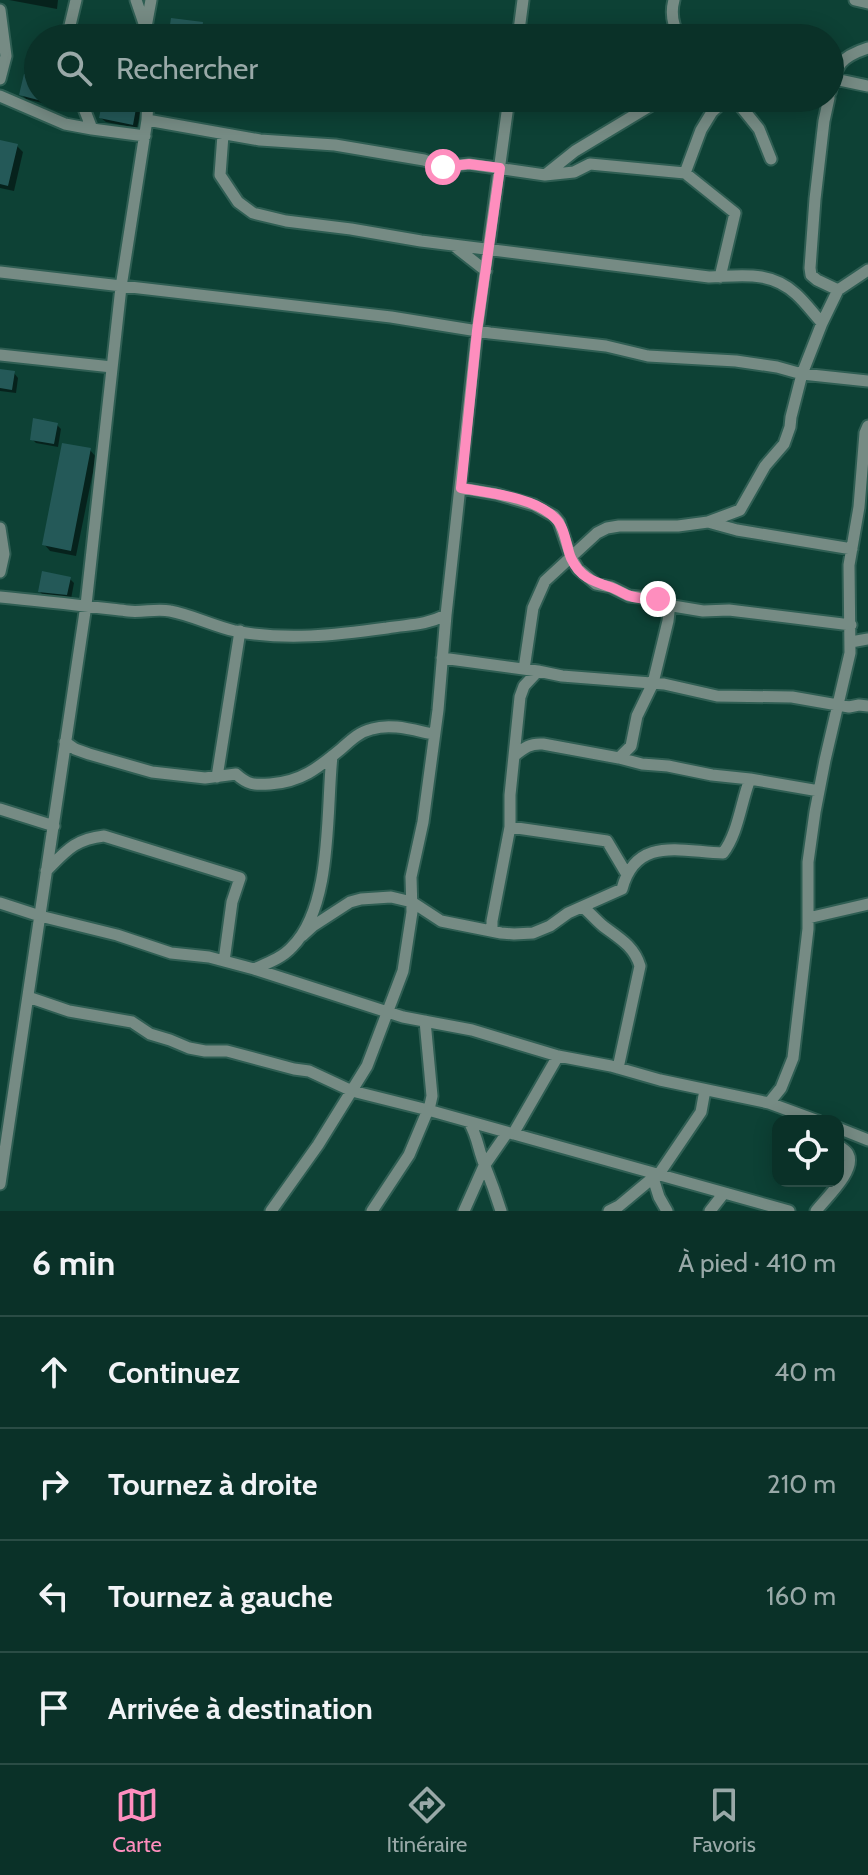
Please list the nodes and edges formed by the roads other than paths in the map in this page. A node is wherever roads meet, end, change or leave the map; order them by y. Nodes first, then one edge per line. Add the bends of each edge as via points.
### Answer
1 (76, 0) edge
2 (136, 0) edge
3 (151, 0) edge
4 (523, 0) edge
5 (674, 0) edge
6 (855, 0) edge
7 (868, 3) edge
8 (0, 10) edge
9 (70, 24) edge
10 (145, 24) edge
11 (149, 24) edge
12 (520, 24) edge
13 (674, 24) edge
14 (2, 38) edge
15 (868, 48) edge
16 (844, 60) edge
17 (0, 79) edge
18 (844, 81) edge
19 (868, 86) edge
20 (0, 96) edge
21 (24, 106) edge
22 (37, 112) edge
23 (85, 112) edge
24 (147, 112) edge
25 (507, 112) edge
26 (640, 112) edge
27 (712, 112) edge
28 (745, 112) edge
29 (826, 112) edge
30 (147, 120) junction
31 (92, 129) junction
32 (223, 135) junction
33 (145, 136) junction
34 (771, 159) dead end
35 (500, 168) junction
36 (685, 173) junction
37 (545, 175) junction
38 (452, 245) junction
39 (488, 249) junction
40 (868, 270) edge
41 (486, 271) junction
42 (0, 272) edge
43 (720, 277) junction
44 (121, 287) junction
45 (838, 290) junction
46 (822, 323) junction
47 (477, 331) junction
48 (0, 355) edge
49 (112, 367) junction
50 (802, 374) junction
51 (868, 381) edge
52 (868, 426) edge
53 (461, 488) junction
54 (708, 522) junction
55 (0, 528) edge
56 (852, 549) junction
57 (571, 557) junction
58 (0, 572) edge
59 (0, 597) edge
60 (86, 605) junction
61 (667, 605) junction
62 (446, 615) junction
63 (851, 625) junction
64 (240, 631) junction
65 (868, 639) edge
66 (851, 642) junction
67 (442, 658) junction
68 (524, 669) junction
69 (538, 671) junction
70 (653, 683) junction
71 (837, 705) junction
72 (868, 706) edge
73 (433, 734) junction
74 (65, 742) junction
75 (332, 756) junction
76 (514, 756) junction
77 (619, 758) junction
78 (217, 777) junction
79 (750, 779) junction
80 (819, 791) junction
81 (0, 809) edge
82 (54, 826) junction
83 (510, 827) junction
84 (46, 871) junction
85 (626, 873) junction
86 (412, 902) junction
87 (0, 903) edge
88 (868, 904) edge
89 (583, 907) junction
90 (40, 916) junction
91 (808, 918) junction
92 (492, 931) junction
93 (302, 936) junction
94 (224, 961) junction
95 (254, 969) junction
96 (28, 997) junction
97 (388, 1013) junction
98 (425, 1021) junction
99 (558, 1056) junction
100 (618, 1068) junction
101 (705, 1090) junction
102 (352, 1091) junction
103 (769, 1103) junction
104 (428, 1110) junction
105 (801, 1115) edge
106 (469, 1122) junction
107 (844, 1130) edge
108 (510, 1133) junction
109 (868, 1140) edge
110 (844, 1151) edge
111 (484, 1166) junction
112 (655, 1176) junction
113 (844, 1176) edge
114 (0, 1184) edge
115 (837, 1187) edge
116 (724, 1193) junction
117 (271, 1211) edge
118 (372, 1211) edge
119 (464, 1211) edge
120 (501, 1211) edge
121 (609, 1211) edge
122 (667, 1211) edge
123 (710, 1211) edge
124 (789, 1211) edge
125 (816, 1211) edge

1 - 9 street
2 - 10 street
3 - 11 street
4 - 12 street
5 - 13 street
6 - 7 street
8 - 14 street
14 - 17 street via 6,56
15 - 16 street
18 - 19 street
20 - 21 street
22 - 31 street
23 - 31 street
24 - 30 street
25 - 35 street
26 - 37 street
27 - 36 street
28 - 34 street
29 - 45 street via 810,268 817,280
30 - 32 street
30 - 33 street
31 - 33 street
32 - 35 street via 335,145 443,167
32 - 38 street via 220,175 238,202 253,213
33 - 44 street
35 - 37 street
35 - 39 street
36 - 37 street via 590,164
36 - 43 street via 735,213
38 - 39 street
38 - 41 street
39 - 41 street
39 - 43 street
40 - 45 street
41 - 47 street
42 - 44 street
43 - 46 street via 776,279
44 - 47 street
44 - 49 street
45 - 46 street
46 - 50 street
47 - 50 street via 648,356 736,361
47 - 53 street
48 - 49 street
49 - 60 street
50 - 51 street
50 - 54 street via 784,444 740,510
52 - 56 street
53 - 57 street via 534,505 554,516
53 - 62 street
54 - 56 street
54 - 57 street via 607,528
55 - 58 street
56 - 63 street
57 - 61 street via 596,584
57 - 68 street via 545,581 533,608
59 - 60 street
60 - 64 street via 171,611
60 - 74 street
61 - 63 street
61 - 70 street
62 - 64 street via 421,625 331,635
62 - 67 street
63 - 66 street
64 - 78 street
65 - 66 street
66 - 71 street
67 - 68 street
67 - 73 street
68 - 69 street
69 - 70 street
69 - 76 street via 520,697
70 - 71 street via 717,696 792,697
70 - 77 street via 637,716 631,746
71 - 72 street
71 - 80 street
73 - 75 street via 384,726 357,735
73 - 86 street via 411,877
74 - 78 street via 152,772
74 - 82 street
75 - 78 street via 281,783 245,783 236,774
75 - 93 street via 323,869
76 - 77 street via 535,743
76 - 83 street
77 - 79 street
79 - 80 street
79 - 85 street via 723,853 670,848 642,857
80 - 91 street via 808,862
81 - 82 street
82 - 84 street
83 - 85 street via 607,841
83 - 92 street
84 - 90 street
84 - 94 street via 69,848 104,836 240,878
85 - 89 street via 622,889
86 - 92 street via 441,921
86 - 93 street via 391,897 350,902
86 - 97 street via 403,971
87 - 90 street
88 - 91 street
89 - 92 street via 533,933
89 - 100 street via 629,945 640,966
90 - 94 street via 171,953
90 - 96 street
91 - 103 street via 793,1058
93 - 95 street via 279,958
94 - 95 street
95 - 97 street
96 - 102 street via 69,1011 132,1022 189,1048 227,1051 309,1071
96 - 114 street
97 - 98 street
97 - 102 street
98 - 99 street
98 - 104 street via 432,1096
99 - 100 street
99 - 108 street
100 - 101 street
101 - 103 street
101 - 112 street via 701,1112
102 - 104 street
102 - 117 street
103 - 105 street
104 - 106 street
104 - 118 street via 409,1155
106 - 108 street
106 - 111 street
107 - 109 street
108 - 111 street
108 - 112 street
110 - 113 street via 850,1162
111 - 119 street
111 - 120 street
112 - 116 street
112 - 121 street
112 - 122 street
115 - 125 street
116 - 123 street
116 - 124 street

